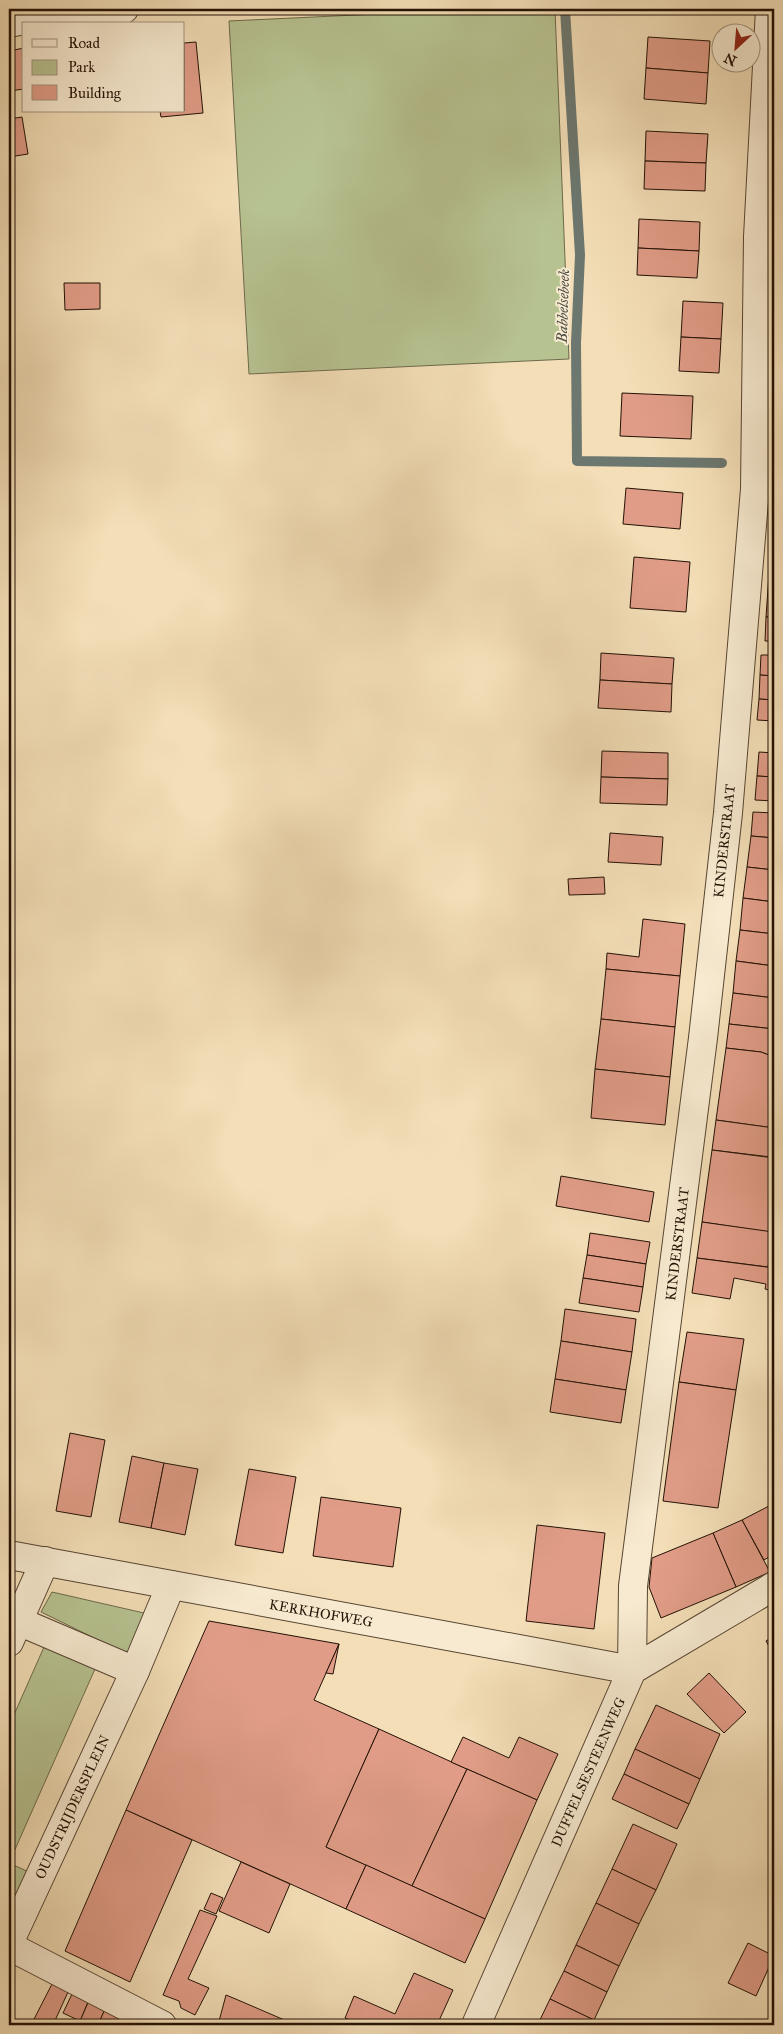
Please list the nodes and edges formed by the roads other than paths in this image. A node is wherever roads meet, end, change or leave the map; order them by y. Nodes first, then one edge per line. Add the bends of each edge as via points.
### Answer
1 (124, 9) edge
2 (770, 9) edge
3 (9, 23) edge
4 (9, 1555) edge
5 (45, 1561) junction
6 (171, 1585) junction
7 (774, 1586) edge
8 (13, 1631) edge
9 (632, 1670) junction
10 (135, 1671) junction
11 (9, 1944) edge
12 (162, 2025) edge
13 (476, 2025) edge

1 - 3 street via 56,14
2 - 9 street, KINDERSTRAAT via 758,237 755,490 727,823 633,1586
4 - 5 street, KERKHOFWEG
5 - 6 street, KERKHOFWEG
5 - 8 street
6 - 9 street, KERKHOFWEG
6 - 10 street, OUDSTRIJDERSPLEIN
7 - 9 street
8 - 10 street
9 - 13 street, DUFFELSESTEENWEG
10 - 11 street, OUDSTRIJDERSPLEIN
11 - 12 street

